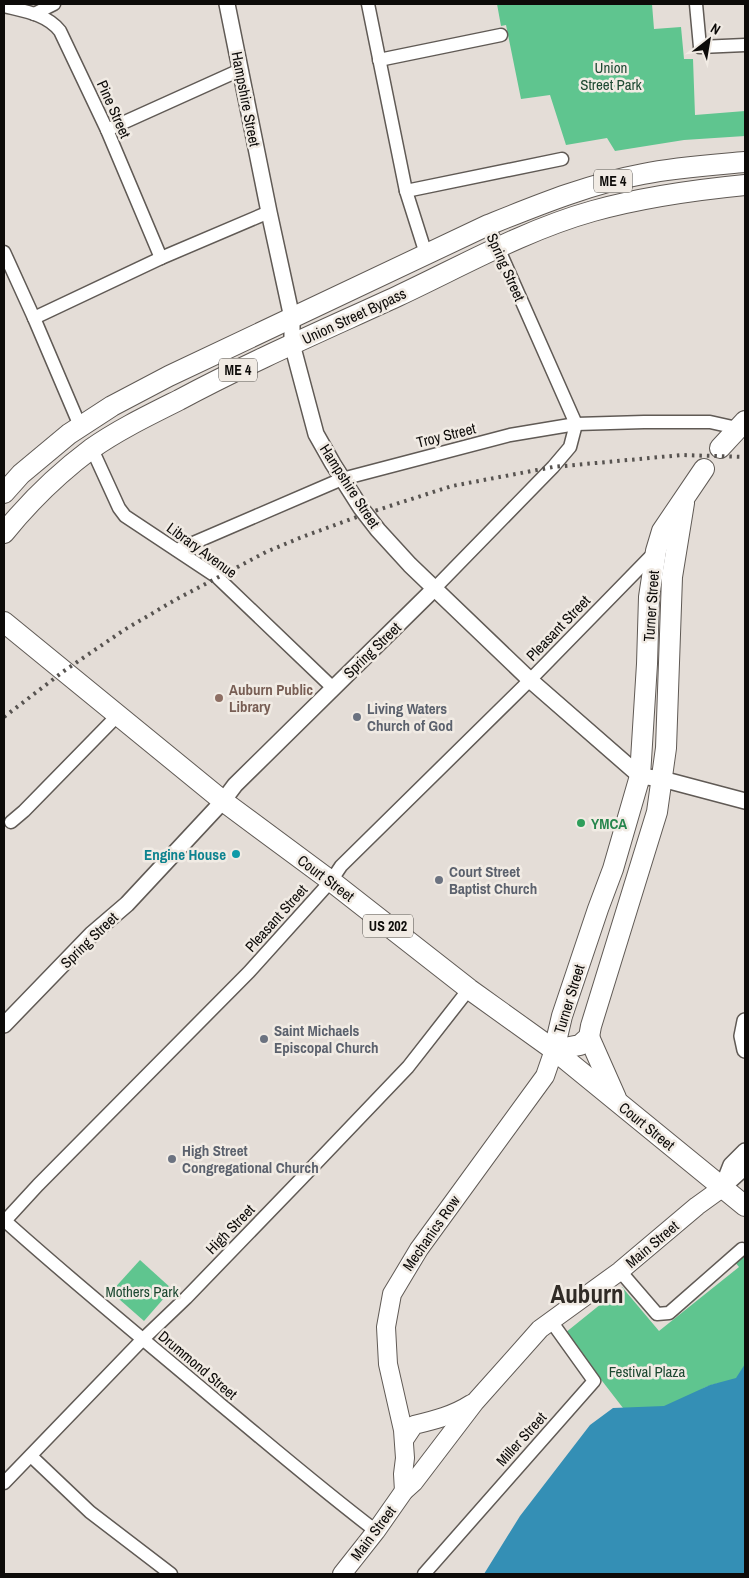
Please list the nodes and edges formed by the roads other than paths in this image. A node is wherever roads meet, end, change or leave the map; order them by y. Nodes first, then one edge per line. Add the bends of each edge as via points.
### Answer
1 (54, 4) edge
2 (227, 4) edge
3 (368, 4) edge
4 (696, 4) edge
5 (4, 6) edge
6 (34, 14) junction
7 (501, 35) dead end
8 (745, 45) edge
9 (380, 60) junction
10 (240, 70) junction
11 (107, 130) junction
12 (562, 159) dead end
13 (745, 162) edge
14 (745, 185) edge
15 (406, 191) junction
16 (268, 212) junction
17 (488, 225) junction
18 (498, 248) junction
19 (4, 252) edge
20 (426, 254) junction
21 (161, 258) junction
22 (34, 318) junction
23 (292, 318) junction
24 (292, 344) junction
25 (576, 424) junction
26 (741, 424) edge
27 (80, 426) junction
28 (720, 448) dead end
29 (92, 449) junction
30 (704, 468) dead end
31 (342, 479) junction
32 (4, 493) edge
33 (686, 496) junction
34 (4, 532) edge
35 (177, 550) junction
36 (656, 551) junction
37 (434, 589) junction
38 (4, 622) edge
39 (530, 680) junction
40 (333, 688) junction
41 (118, 715) junction
42 (640, 776) junction
43 (662, 779) junction
44 (223, 801) junction
45 (745, 801) edge
46 (11, 822) dead end
47 (331, 881) junction
48 (469, 989) junction
49 (745, 1021) edge
50 (4, 1025) edge
51 (589, 1037) junction
52 (554, 1050) junction
53 (745, 1050) edge
54 (618, 1102) junction
55 (745, 1151) edge
56 (745, 1166) edge
57 (722, 1188) junction
58 (745, 1206) edge
59 (4, 1221) edge
60 (742, 1249) dead end
61 (620, 1271) junction
62 (550, 1321) junction
63 (142, 1340) junction
64 (474, 1402) junction
65 (404, 1440) junction
66 (31, 1456) junction
67 (432, 1458) junction
68 (4, 1483) edge
69 (404, 1491) junction
70 (376, 1531) junction
71 (171, 1574) edge
72 (342, 1574) edge
73 (424, 1574) edge

1 - 6 street
2 - 10 street, Hampshire Street
3 - 9 street
4 - 8 street via 700,47
5 - 6 street, Pine Street
6 - 11 street, Pine Street via 50,21 60,31
7 - 9 street
9 - 15 street
10 - 11 street
10 - 16 street, Hampshire Street
11 - 21 street, Pine Street
12 - 15 street
13 - 17 highway, Union Street Bypass / ME 4 via 690,166 605,183
14 - 18 highway, Union Street Bypass / ME 4 via 693,190 592,211 541,228
15 - 20 street
16 - 21 street
16 - 23 street, Hampshire Street
17 - 18 street, Spring Street
17 - 20 highway, Union Street Bypass / ME 4
18 - 24 highway, Union Street Bypass / ME 4
18 - 25 street, Spring Street
19 - 22 street
20 - 23 highway, Union Street Bypass / ME 4
21 - 22 street
22 - 27 street
23 - 24 street, Hampshire Street
23 - 27 highway, Union Street Bypass / ME 4 via 169,376
24 - 29 highway, Union Street Bypass / ME 4 via 130,425
24 - 31 street, Hampshire Street via 316,434
25 - 26 street, Troy Street via 688,421
25 - 31 street, Troy Street via 510,435
25 - 37 street, Spring Street via 570,447 553,467
26 - 28 highway
27 - 32 highway, Union Street Bypass / ME 4 via 21,474
29 - 34 highway, Union Street Bypass / ME 4 via 26,506
29 - 35 street, Library Avenue via 125,516
30 - 33 highway, Turner Street
31 - 35 street, Troy Street
31 - 37 street, Hampshire Street via 378,530
33 - 36 highway, Turner Street via 662,531
33 - 43 highway, Turner Street via 672,577
35 - 40 street, Library Avenue via 216,577
36 - 39 street, Pleasant Street
36 - 42 highway, Turner Street via 649,597
37 - 39 street, Hampshire Street
37 - 40 street, Spring Street
38 - 41 highway, Court Street / US 202
39 - 42 street, Hampshire Street
39 - 47 street, Pleasant Street via 341,866
40 - 44 street, Spring Street via 235,785
41 - 44 highway, Court Street / US 202
41 - 46 street
42 - 43 street
42 - 52 highway, Turner Street via 613,869 562,1016
43 - 45 street
43 - 51 highway, Turner Street via 658,812
44 - 47 highway, Court Street / US 202
44 - 50 street, Spring Street via 127,904 92,934
47 - 48 highway, Court Street / US 202
47 - 59 street, Pleasant Street via 249,972
48 - 52 highway, Court Street / US 202
48 - 63 street, High Street via 408,1067
49 - 53 street via 742,1036
51 - 52 highway, Turner Street via 580,1045
51 - 54 highway
52 - 54 highway, Court Street / US 202
52 - 65 main road, Mechanics Row via 545,1076 419,1249 392,1294 386,1327 388,1364
54 - 57 highway, Court Street / US 202
55 - 57 street via 731,1165
56 - 57 street
57 - 58 highway, Court Street / US 202
57 - 61 main road, Main Street
59 - 63 street, Drummond Street
60 - 61 street via 669,1313 657,1314
61 - 62 main road, Main Street
62 - 64 main road, Main Street
62 - 73 street, Miller Street via 594,1381
63 - 66 street, High Street
63 - 70 street, Drummond Street
64 - 65 main road, Main Street via 458,1412 414,1425
64 - 67 main road, Main Street
65 - 67 main road
65 - 69 main road, Main Street
66 - 68 street, High Street
66 - 71 street via 90,1512
67 - 69 main road, Main Street
69 - 70 main road, Main Street
70 - 72 main road, Main Street

